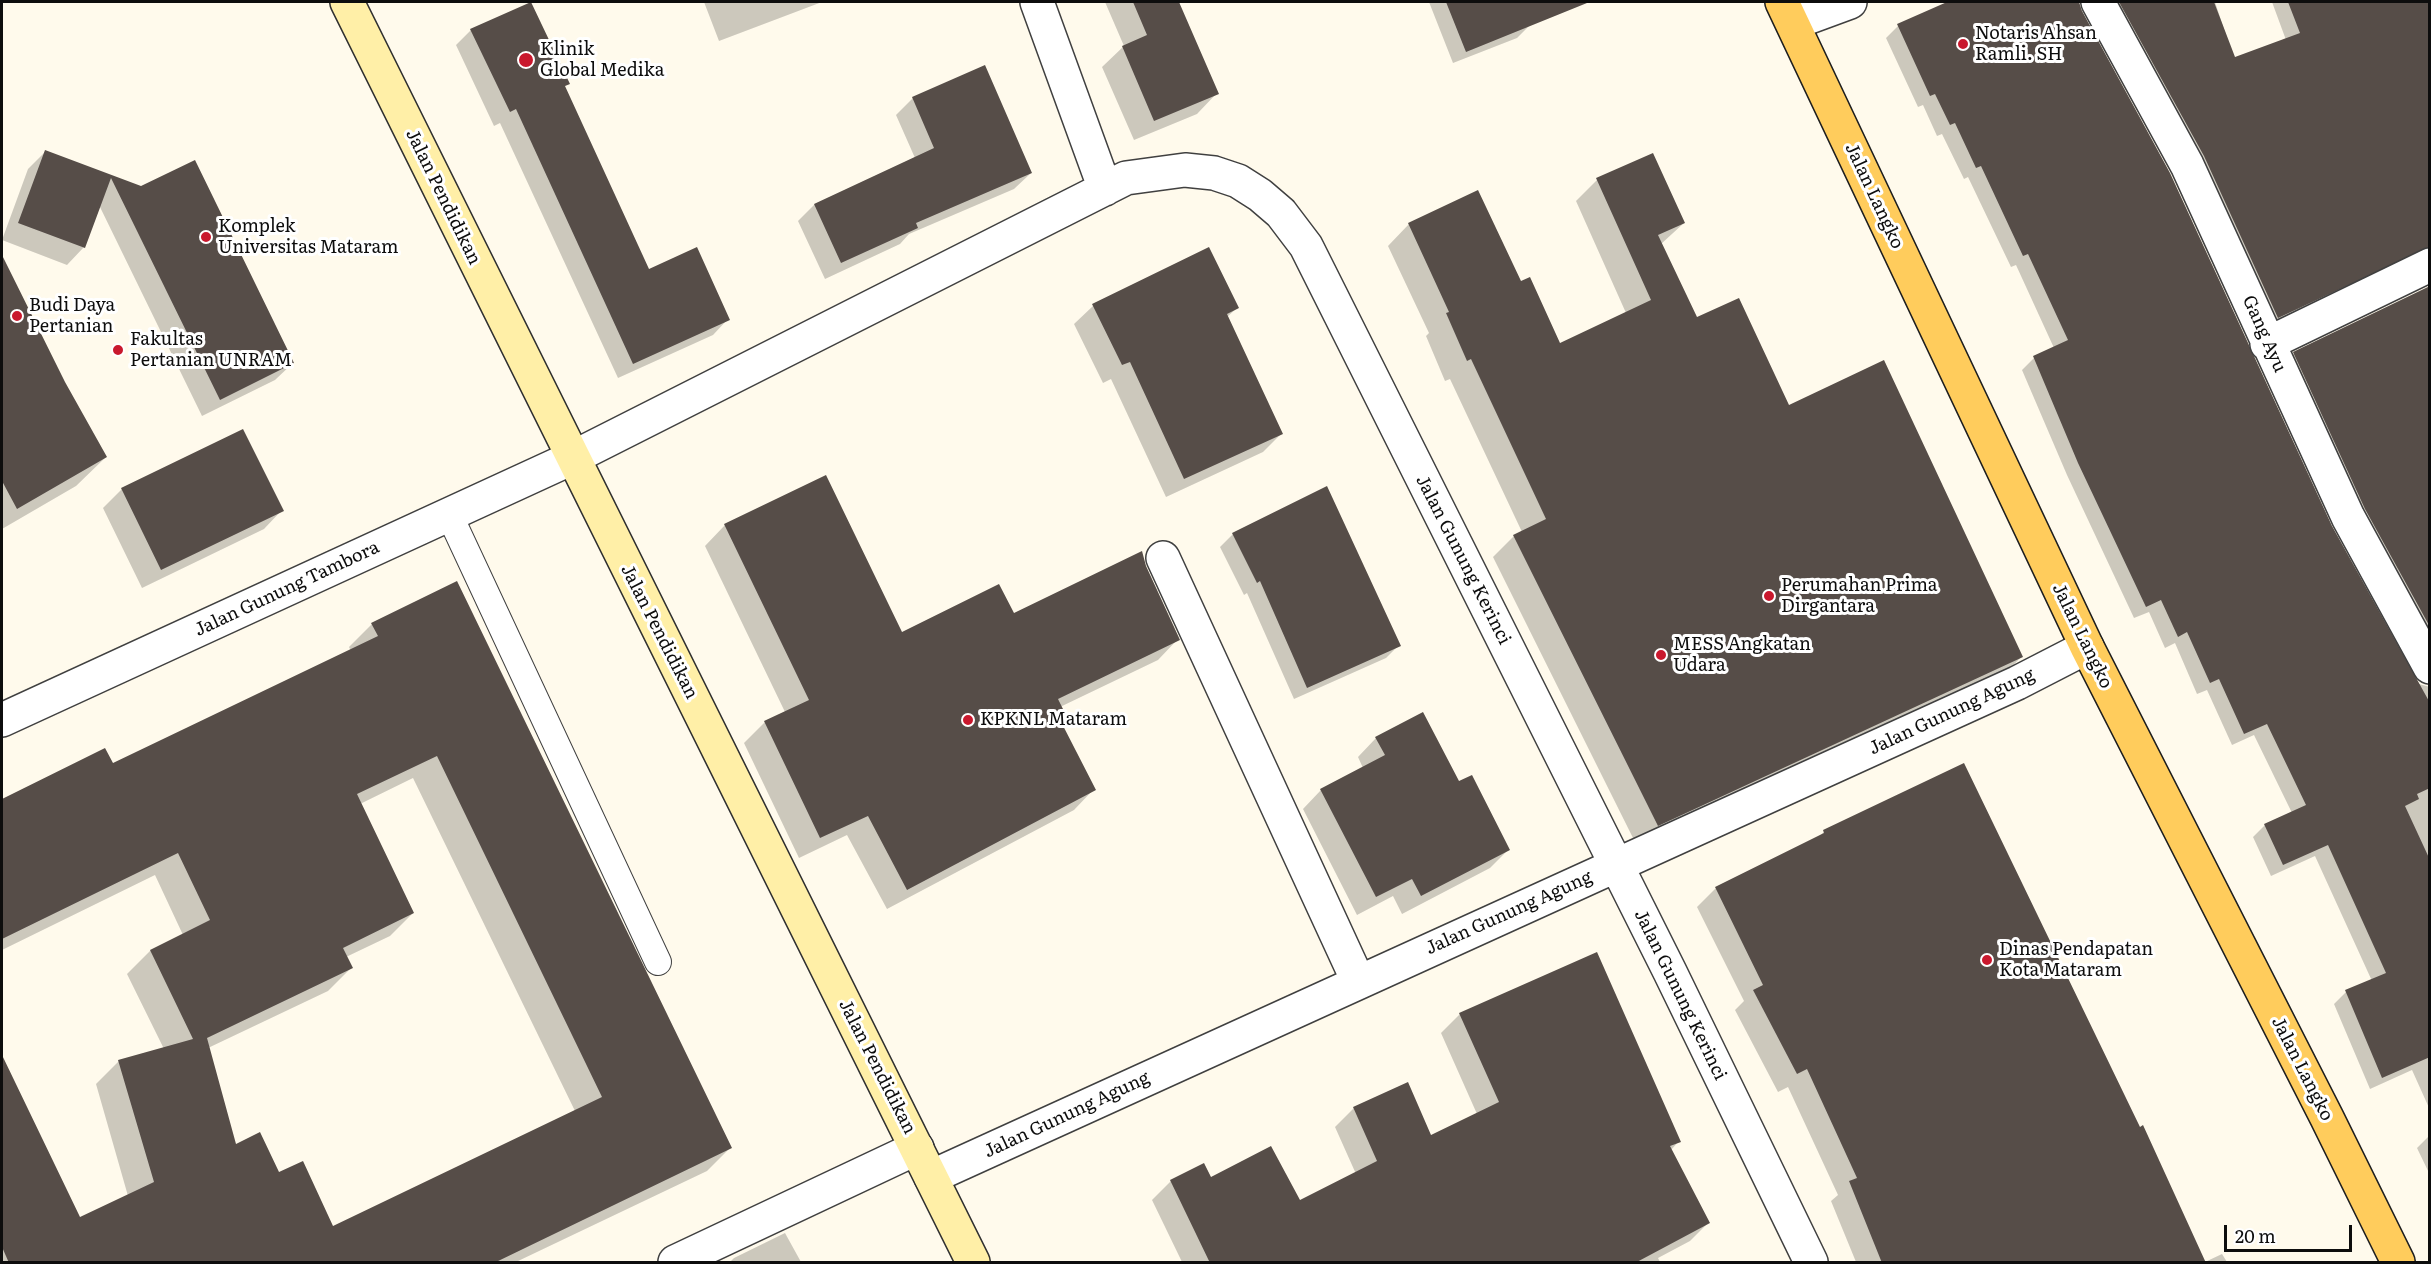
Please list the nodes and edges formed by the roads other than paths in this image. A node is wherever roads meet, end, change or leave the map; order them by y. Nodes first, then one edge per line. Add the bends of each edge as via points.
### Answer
1 (347, 2) edge
2 (1037, 2) edge
3 (1850, 2) edge
4 (2098, 2) edge
5 (1787, 12) edge
6 (1105, 189) junction
7 (2430, 265) edge
8 (2267, 344) junction
9 (572, 458) junction
10 (449, 514) junction
11 (1163, 558) dead end
12 (2087, 647) junction
13 (2430, 667) edge
14 (2, 720) edge
15 (1616, 864) junction
16 (658, 962) dead end
17 (1358, 981) junction
18 (917, 1148) junction
19 (931, 1177) junction
20 (675, 1263) edge
21 (973, 1263) edge
22 (1811, 1263) edge
23 (2398, 1263) edge

1 - 9 main road, Jalan Pendidikan
2 - 6 street
3 - 5 street
4 - 8 street, Gang Ayu via 2187,165
5 - 12 main road, Jalan Langko
6 - 9 street, Jalan Gunung Kerinci
6 - 15 street, Jalan Gunung Kerinci via 1126,178 1159,173 1214,173 1238,181 1260,195 1297,231
7 - 8 street
8 - 13 street, Gang Ayu via 2348,517
9 - 10 street, Jalan Gunung Tambora
9 - 18 main road, Jalan Pendidikan
10 - 14 street, Jalan Gunung Tambora
10 - 16 lane
11 - 17 street
12 - 15 street, Jalan Gunung Agung via 2017,683
12 - 23 main road, Jalan Langko
15 - 17 street, Jalan Gunung Agung
15 - 22 street, Jalan Gunung Kerinci
17 - 19 street, Jalan Gunung Agung
18 - 19 main road, Jalan Pendidikan
18 - 20 street
19 - 21 main road, Jalan Pendidikan

